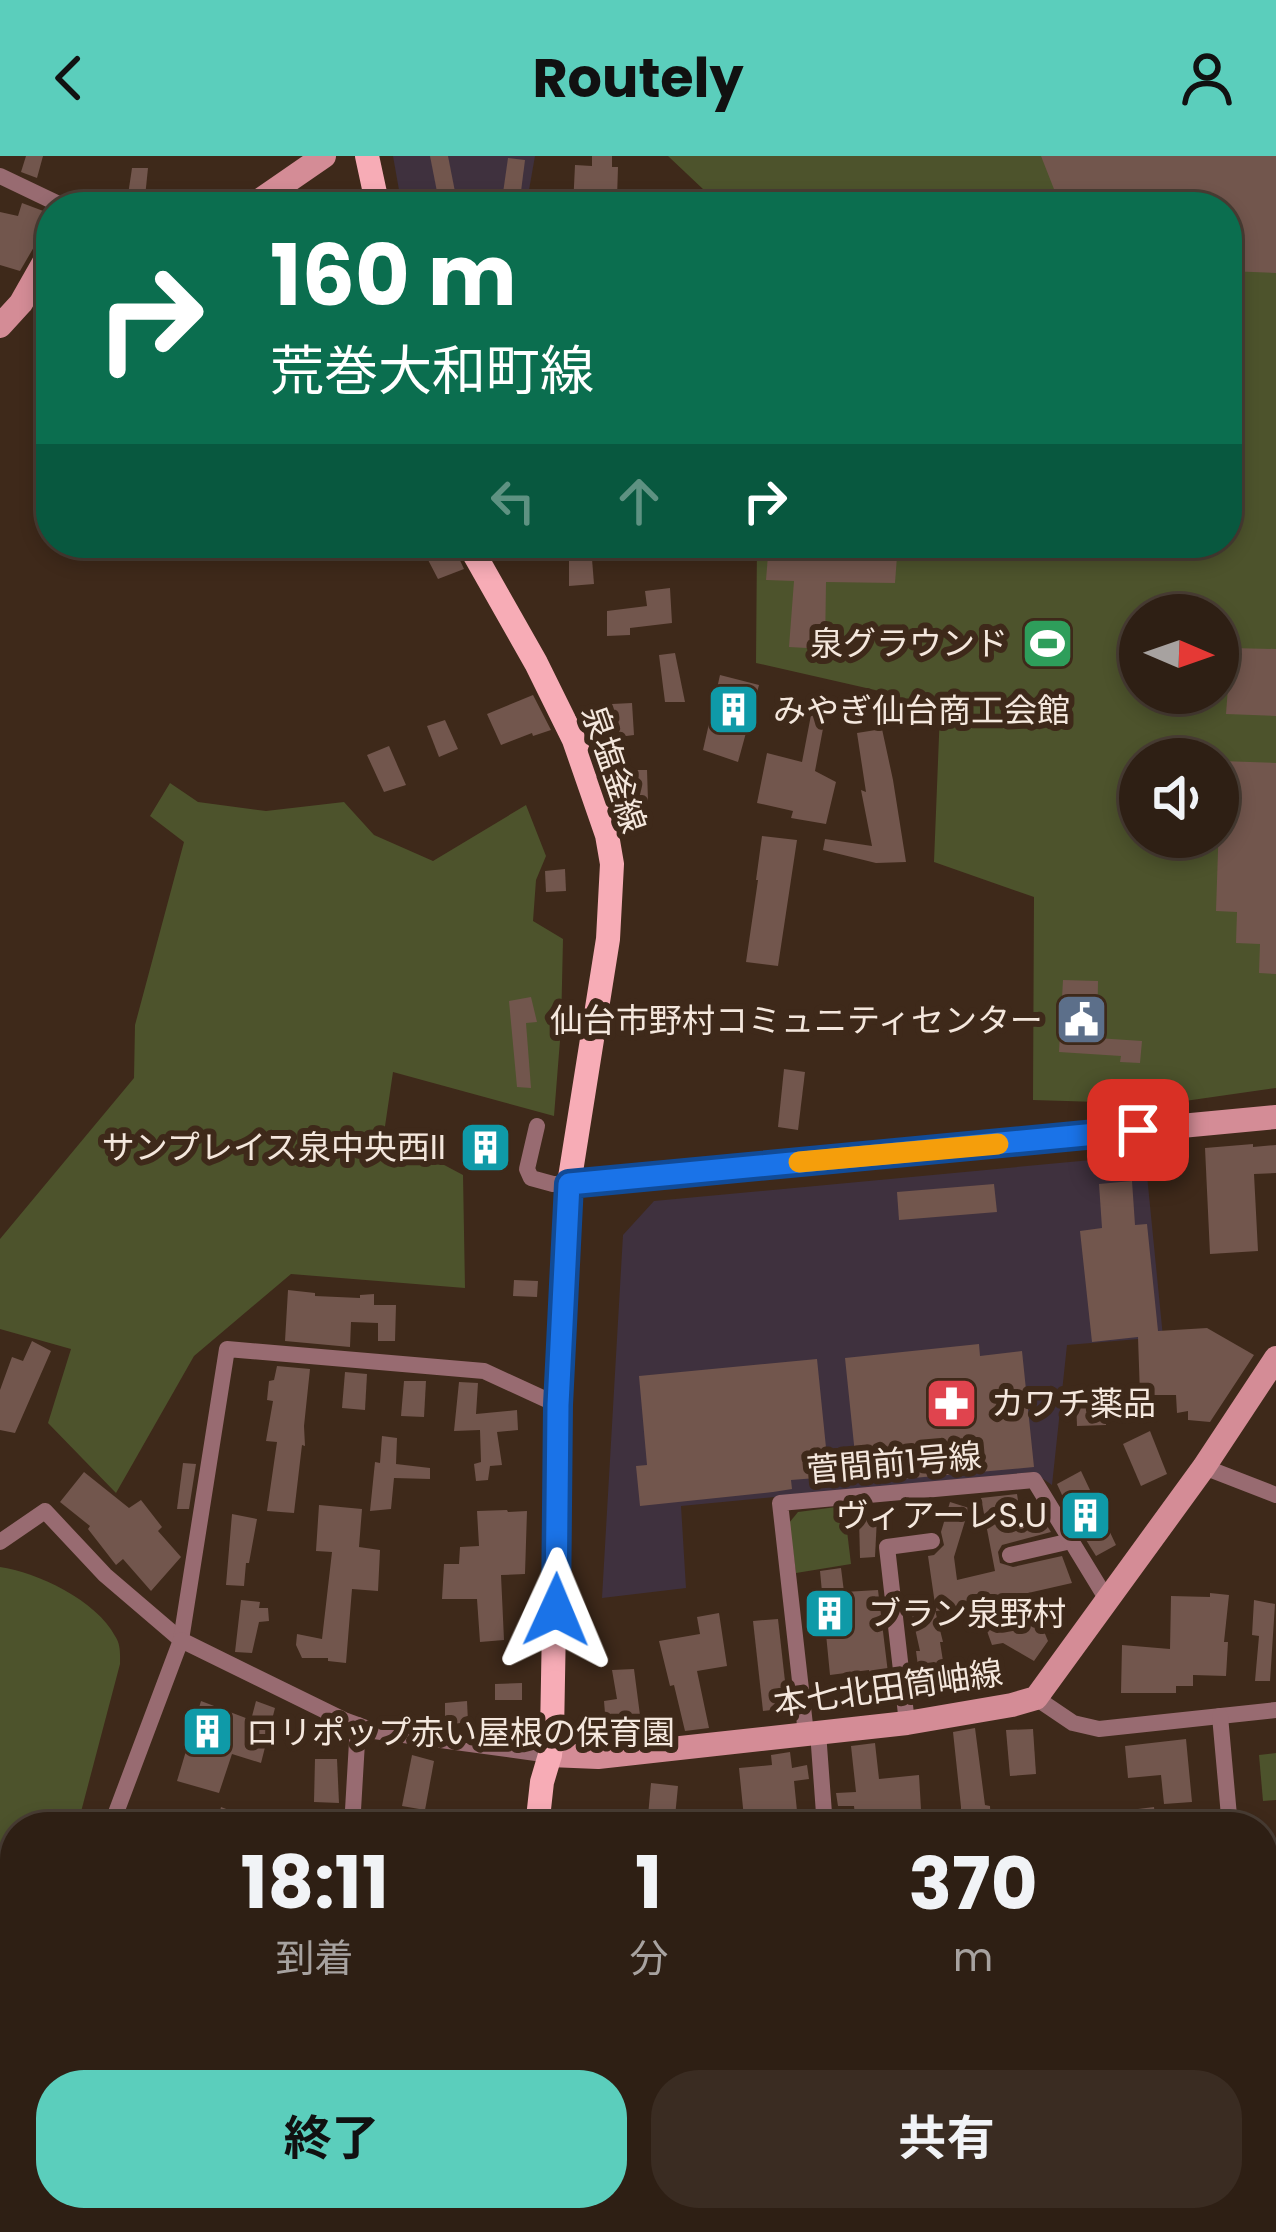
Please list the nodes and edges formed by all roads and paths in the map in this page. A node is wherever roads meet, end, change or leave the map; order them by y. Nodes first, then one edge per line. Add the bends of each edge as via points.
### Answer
1 (323, 156) edge
2 (368, 156) edge
3 (0, 176) edge
4 (271, 192) edge
5 (375, 192) edge
6 (36, 193) edge
7 (36, 277) edge
8 (0, 326) edge
9 (476, 558) edge
10 (1276, 1117) edge
11 (537, 1126) dead end
12 (569, 1184) junction
13 (1276, 1358) edge
14 (558, 1405) junction
15 (1204, 1467) junction
16 (1276, 1495) edge
17 (932, 1540) dead end
18 (1071, 1540) junction
19 (0, 1542) edge
20 (1010, 1555) dead end
21 (1106, 1598) junction
22 (182, 1640) junction
23 (1036, 1698) junction
24 (1276, 1710) edge
25 (1220, 1716) junction
26 (907, 1723) junction
27 (358, 1725) junction
28 (812, 1733) junction
29 (550, 1755) junction
30 (116, 1812) edge
31 (353, 1812) edge
32 (539, 1812) edge
33 (823, 1812) edge
34 (1229, 1812) edge

1 - 4 street
2 - 5 main road
3 - 6 street
7 - 8 street
9 - 12 main road, 泉塩釜線 via 574,740 607,835 608,939
10 - 12 street
11 - 12 street via 531,1178
12 - 14 main road, 泉塩釜線
13 - 15 street, 本七北田筒岫線
14 - 22 street via 484,1371 227,1349
14 - 29 main road, 泉塩釜線
15 - 16 street
15 - 21 street, 本七北田筒岫線
17 - 26 street via 887,1547
18 - 20 street
18 - 21 street, 菅間前1号線
18 - 28 street, 菅間前1号線 via 1034,1480 780,1504
19 - 22 street via 45,1511
21 - 23 street, 本七北田筒岫線
22 - 27 street
22 - 30 street
23 - 25 street via 1072,1723 1099,1729
23 - 26 street, 本七北田筒岫線
24 - 25 street
25 - 34 street
26 - 28 street, 本七北田筒岫線
27 - 29 street
27 - 31 street
28 - 29 street, 本七北田筒岫線 via 598,1757
28 - 33 street
29 - 32 main road, 泉塩釜線

